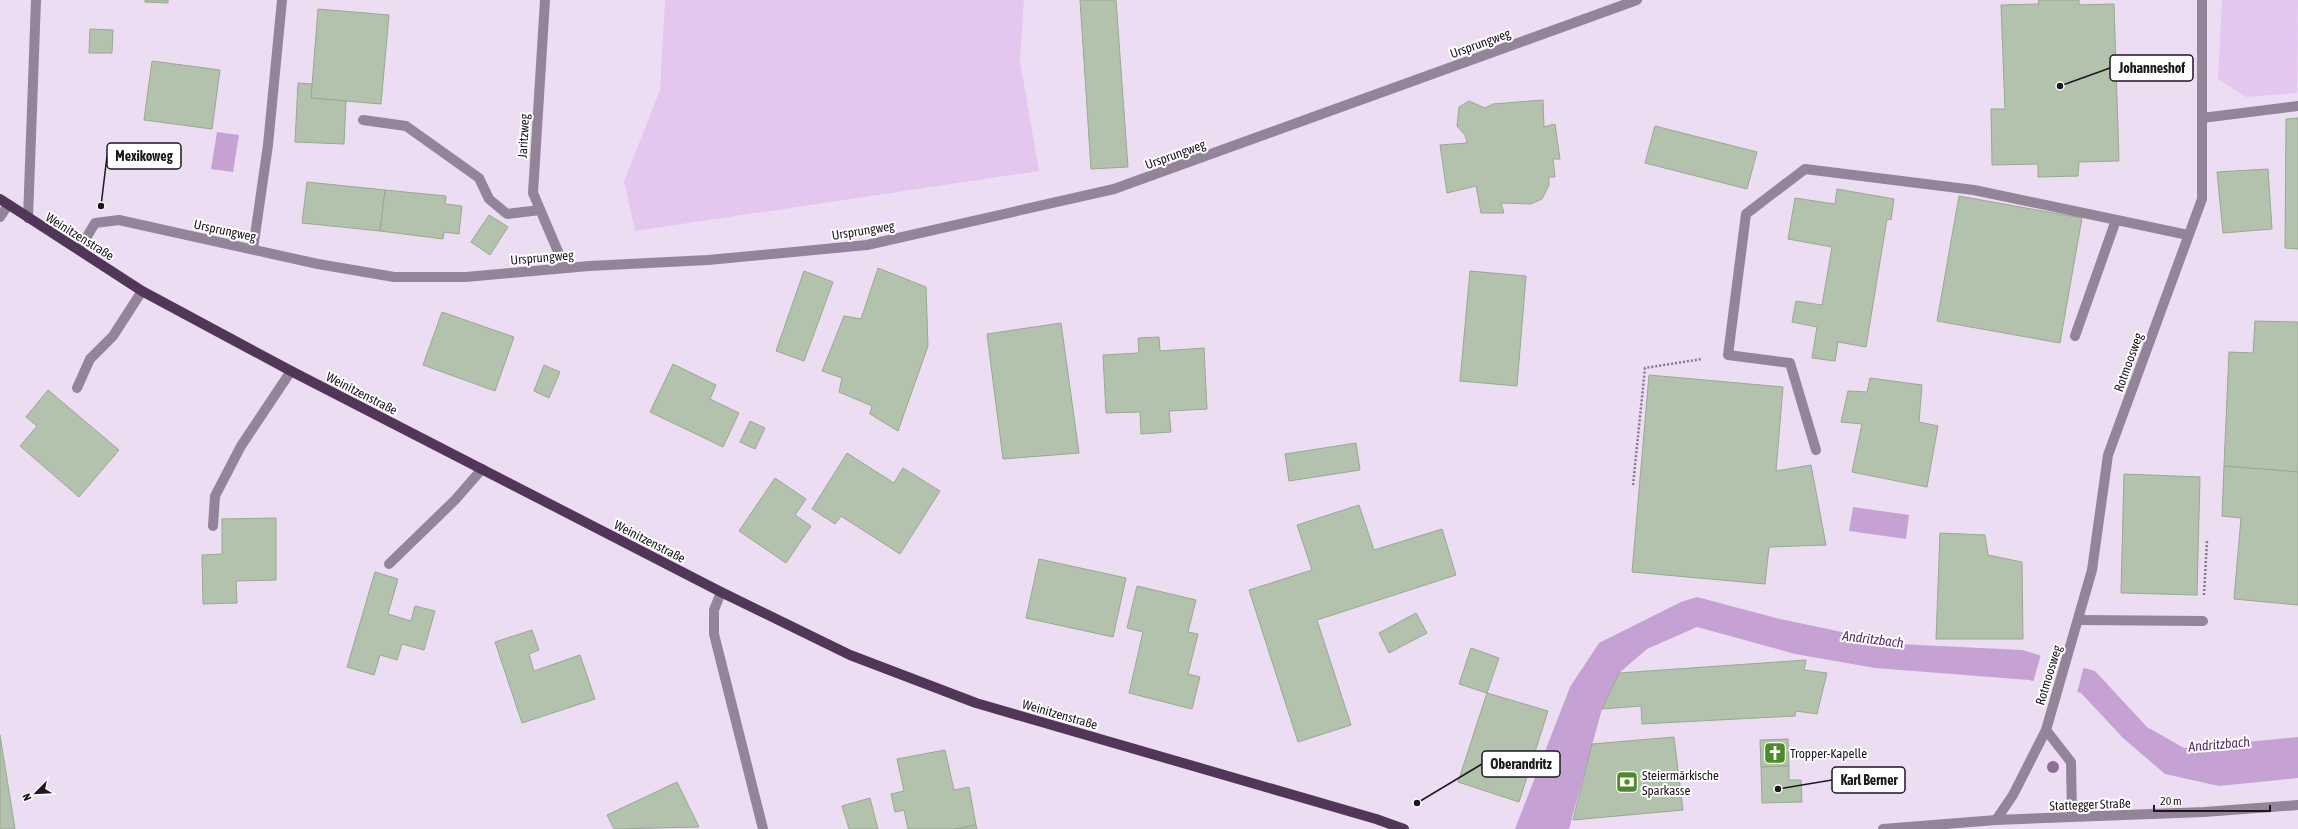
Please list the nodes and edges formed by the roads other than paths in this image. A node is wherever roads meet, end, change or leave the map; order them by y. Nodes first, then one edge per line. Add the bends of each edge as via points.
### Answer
1 (36, 0) edge
2 (282, 0) edge
3 (544, 0) edge
4 (1637, 0) edge
5 (2202, 0) edge
6 (2298, 106) edge
7 (2202, 118) junction
8 (363, 120) dead end
9 (4, 202) edge
10 (540, 210) junction
11 (0, 216) edge
12 (28, 218) junction
13 (2116, 220) junction
14 (2188, 235) junction
15 (253, 249) junction
16 (79, 250) junction
17 (565, 268) junction
18 (142, 291) junction
19 (2075, 336) dead end
20 (292, 371) junction
21 (77, 388) dead end
22 (1816, 450) dead end
23 (482, 469) junction
24 (213, 526) dead end
25 (389, 564) dead end
26 (721, 592) junction
27 (2079, 620) junction
28 (2203, 621) road end
29 (2046, 730) junction
30 (2298, 805) edge
31 (2072, 817) junction
32 (1996, 820) junction
33 (763, 829) edge
34 (1404, 829) edge
35 (1884, 829) edge

1 - 12 street
2 - 15 street via 268,145
3 - 10 street, Jaritzweg via 533,192
4 - 17 street, Ursprungweg via 1114,189 866,245 708,260
5 - 7 street, Rotmoosweg
6 - 7 street
7 - 14 street, Rotmoosweg via 2202,199
8 - 10 street via 406,126 479,178 489,199 507,214
9 - 11 street
9 - 12 main road, Weinitzenstraße
10 - 17 street, Jaritzweg
12 - 16 main road, Weinitzenstraße
13 - 14 street
13 - 19 street
13 - 22 street via 1974,190 1805,169 1746,214 1728,355 1790,363
14 - 27 street, Rotmoosweg via 2108,455 2092,570
15 - 16 street, Ursprungweg via 119,220 95,223
15 - 17 street, Ursprungweg via 318,264 394,277 466,276
16 - 18 main road, Weinitzenstraße
18 - 20 main road, Weinitzenstraße
18 - 21 street via 113,336 90,359
20 - 23 main road, Weinitzenstraße
20 - 24 street via 241,446 215,496
23 - 25 street via 455,500
23 - 26 main road, Weinitzenstraße
26 - 33 street via 714,610 714,634
26 - 34 main road, Weinitzenstraße via 850,655 976,703
27 - 28 street
27 - 29 street, Rotmoosweg via 2054,695
29 - 31 street via 2070,762
29 - 32 street, Rotmoosweg via 2013,796
30 - 31 street, Stattegger Straße via 2204,812
31 - 32 street, Stattegger Straße
32 - 35 street, Stattegger Straße

